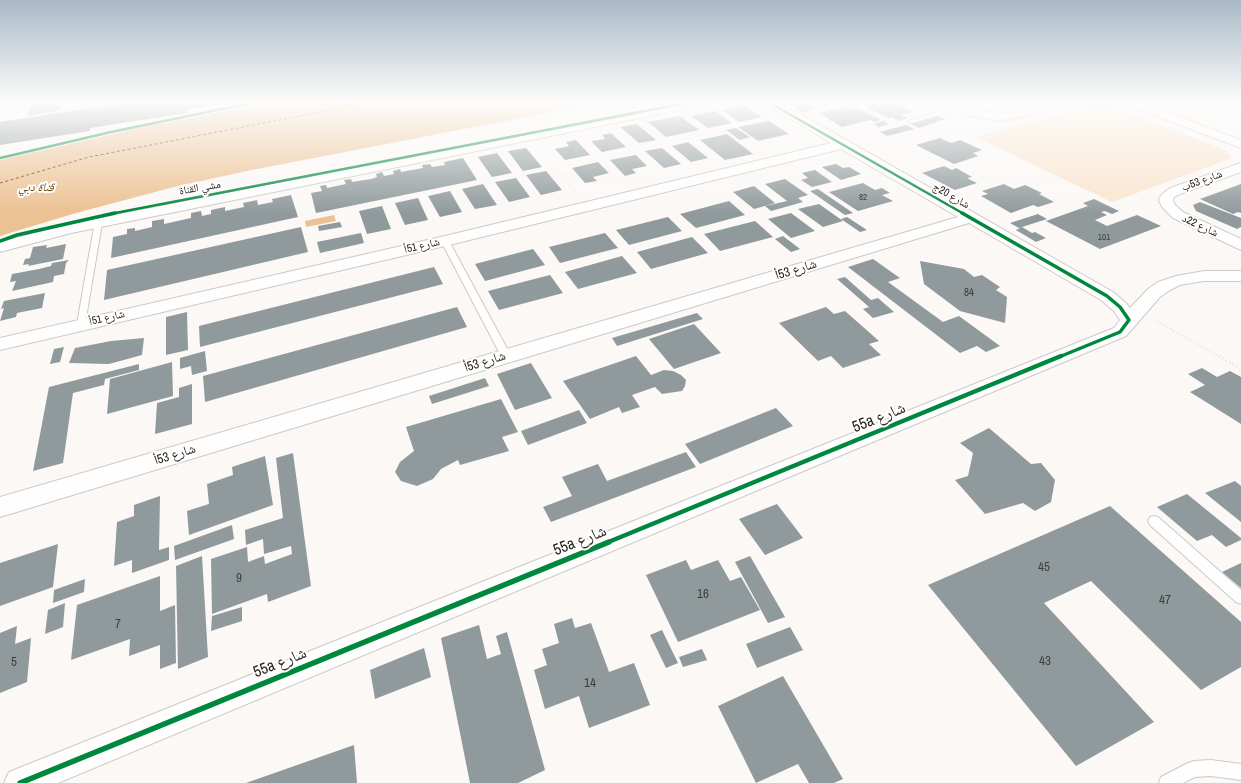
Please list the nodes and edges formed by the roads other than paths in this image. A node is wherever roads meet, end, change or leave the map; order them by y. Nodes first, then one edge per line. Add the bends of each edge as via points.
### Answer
1 (519, 140) edge
2 (836, 140) edge
3 (1229, 140) edge
4 (844, 144) junction
5 (1241, 144) edge
6 (1241, 167) edge
7 (1166, 200) joint
8 (971, 218) junction
9 (98, 223) junction
10 (445, 241) junction
11 (1241, 245) edge
12 (0, 247) edge
13 (1241, 276) edge
14 (1128, 313) junction
15 (82, 324) junction
16 (0, 344) edge
17 (506, 356) junction
18 (0, 507) edge
19 (1154, 521) dead end
20 (1241, 598) edge
21 (1241, 772) edge
22 (20, 783) edge
23 (1166, 783) edge

1 - 9 street
2 - 4 street, شارع 20ج
3 - 5 street
4 - 8 street, شارع 20ج
4 - 10 street, شارع 51أ
6 - 7 street, شارع 53ب via 1175,191 1168,195
7 - 11 street, شارع 22د via 1169,207 1178,215
8 - 14 street, شارع 20ج via 1107,296
8 - 17 street, شارع 53أ
9 - 12 street via 44,234
9 - 15 lane
10 - 15 street, شارع 51أ
10 - 17 lane
13 - 14 street, 55a شارع via 1204,276 1176,281 1164,286
14 - 22 street, 55a شارع via 1124,328 1113,335
15 - 16 street, شارع 51أ
17 - 18 street, شارع 53أ
19 - 20 lane
21 - 23 lane via 1211,768 1194,770

